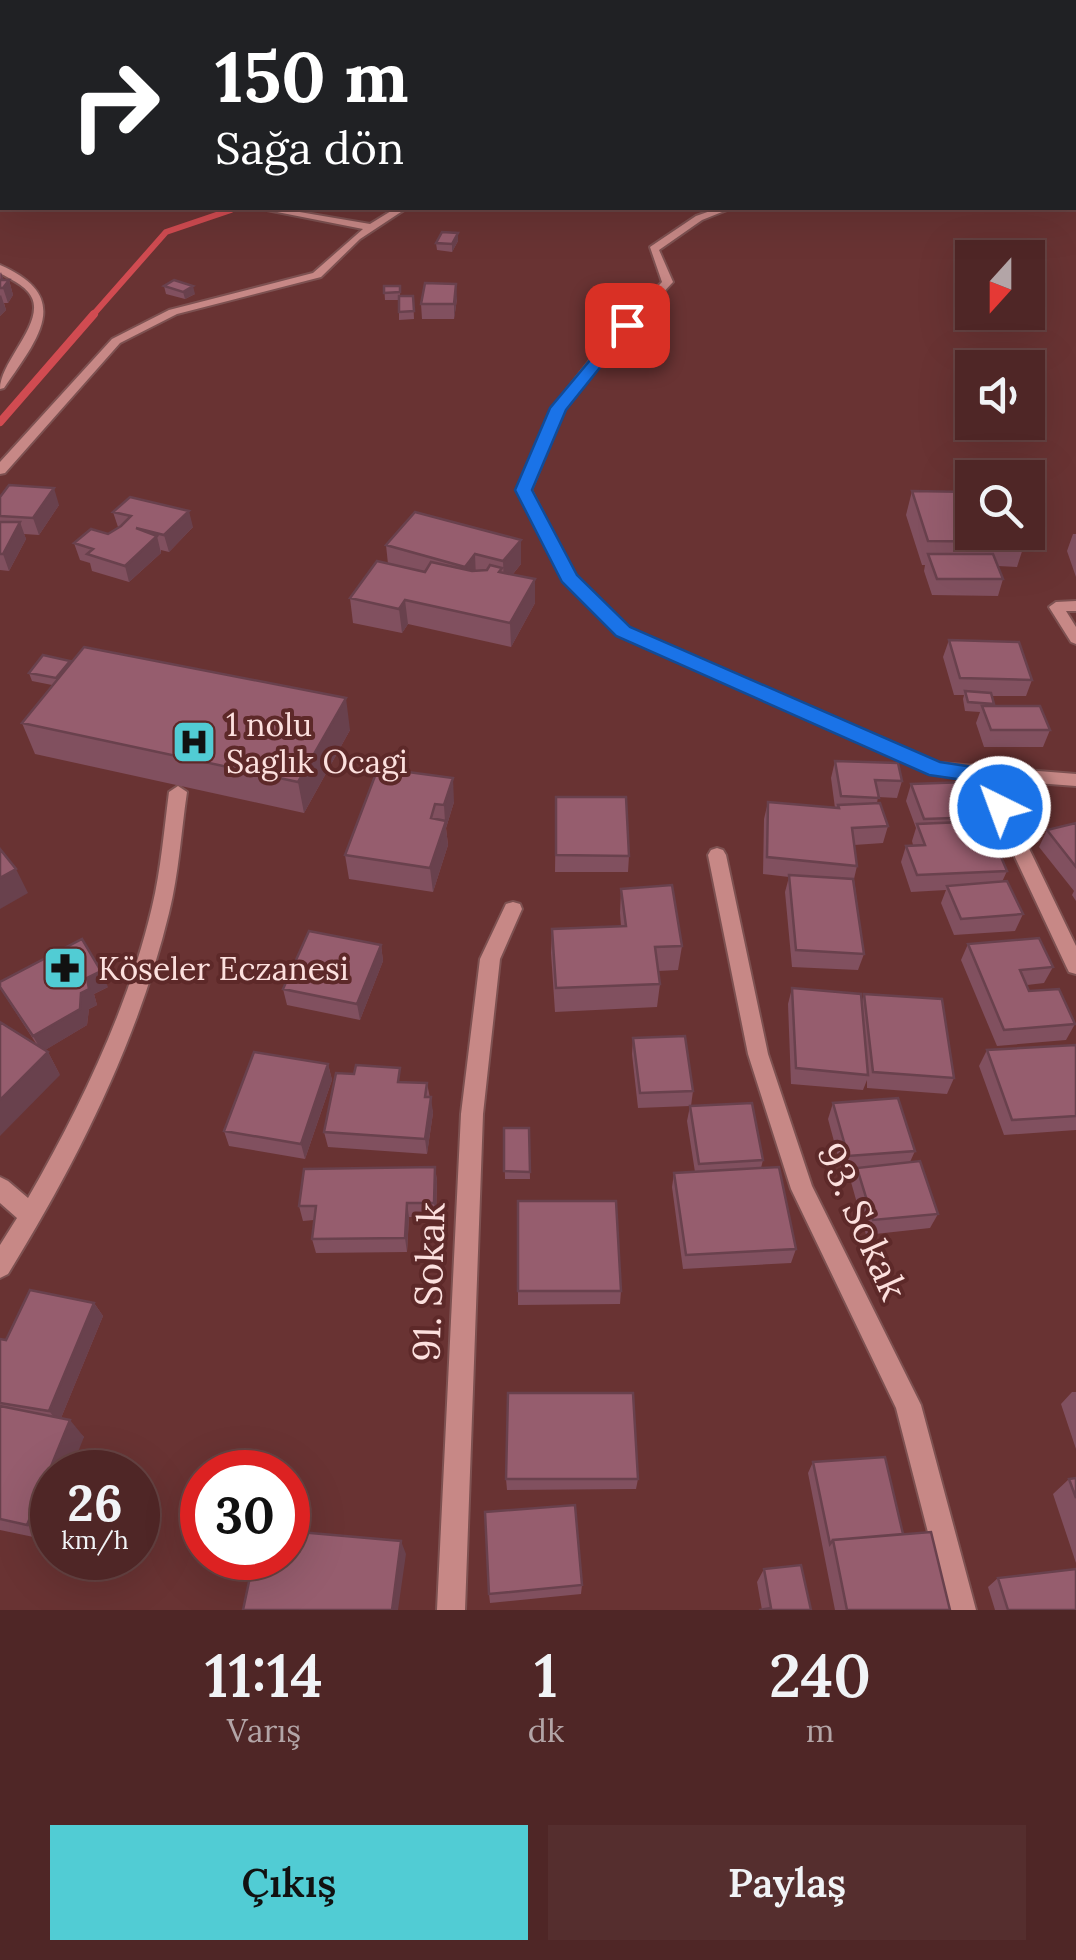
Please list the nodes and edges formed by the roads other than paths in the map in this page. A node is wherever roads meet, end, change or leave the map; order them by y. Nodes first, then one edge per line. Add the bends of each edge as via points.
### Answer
1 (273, 210) edge
2 (399, 210) edge
3 (721, 210) edge
4 (371, 228) junction
5 (0, 268) edge
6 (0, 385) edge
7 (0, 470) edge
8 (1076, 606) edge
9 (1076, 639) edge
10 (985, 775) junction
11 (1076, 780) edge
12 (178, 792) dead end
13 (718, 856) dead end
14 (513, 910) dead end
15 (1076, 966) edge
16 (0, 1188) edge
17 (32, 1216) junction
18 (0, 1266) edge
19 (451, 1610) edge
20 (962, 1610) edge

1 - 4 street
2 - 4 street
3 - 10 street via 654,249 668,282 558,408 524,490 569,578 623,631 937,769
4 - 7 street via 316,275 173,312 116,341
5 - 6 street via 37,294 40,306 24,349
8 - 9 street via 1056,607
10 - 11 street
10 - 15 street
12 - 17 street via 157,924 106,1063
13 - 20 street, 93. Sokak via 758,1054 785,1138 802,1189 908,1405
14 - 19 street, 91. Sokak via 490,959 472,1114
16 - 17 street
17 - 18 street

